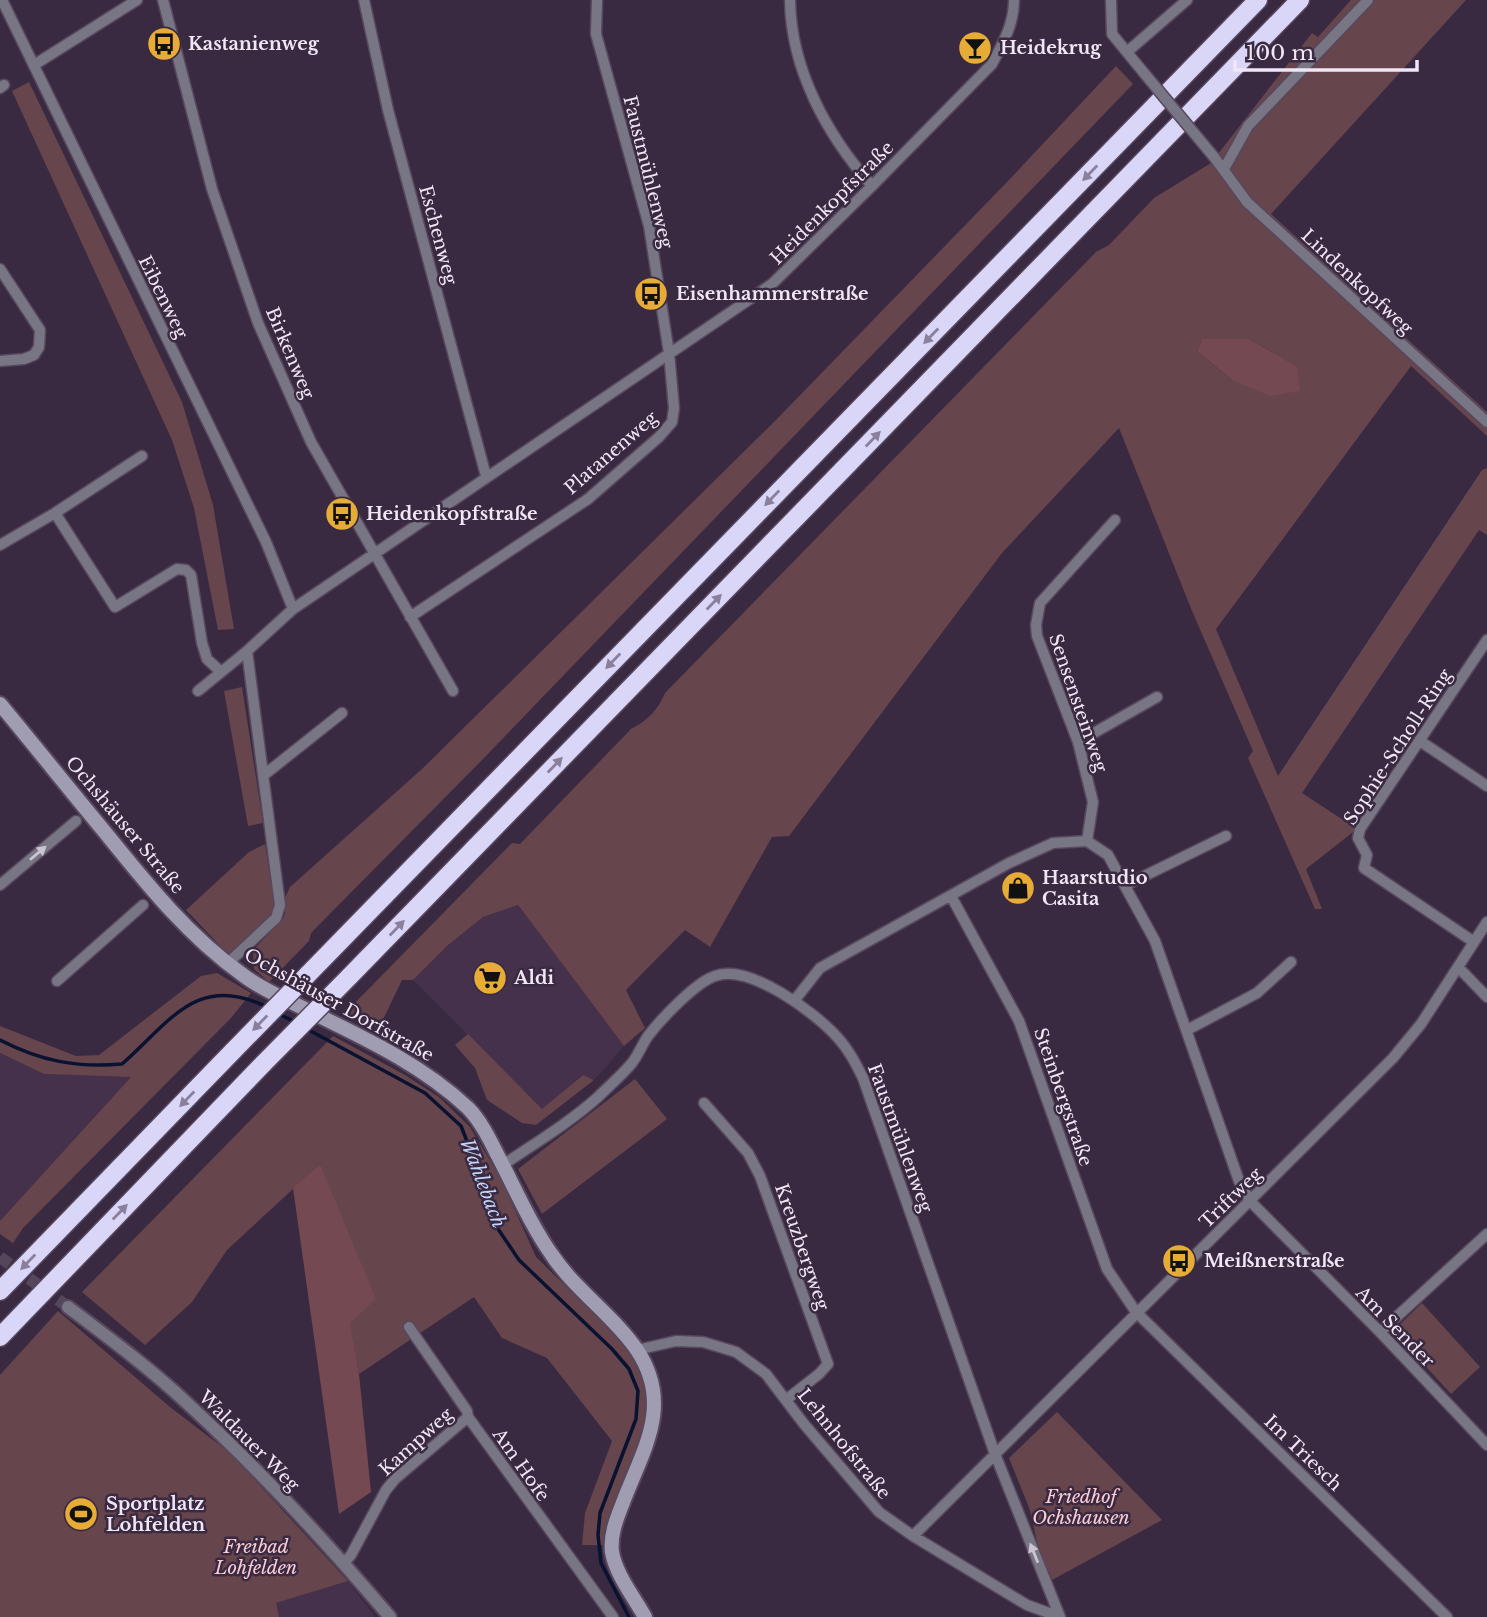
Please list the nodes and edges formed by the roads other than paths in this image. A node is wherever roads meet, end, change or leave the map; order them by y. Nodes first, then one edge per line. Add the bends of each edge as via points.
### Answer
1 (2, 0) edge
2 (137, 0) edge
3 (163, 0) edge
4 (364, 0) edge
5 (597, 0) edge
6 (790, 0) edge
7 (1014, 0) edge
8 (1111, 0) edge
9 (1186, 0) edge
10 (1258, 0) edge
11 (1300, 0) edge
12 (1368, 0) edge
13 (1127, 52) junction
14 (34, 65) junction
15 (1224, 169) junction
16 (872, 186) junction
17 (0, 269) edge
18 (668, 352) junction
19 (0, 361) edge
20 (1487, 422) edge
21 (142, 456) dead end
22 (486, 476) junction
23 (55, 513) junction
24 (1115, 520) dead end
25 (1, 545) edge
26 (374, 554) junction
27 (293, 609) junction
28 (410, 617) junction
29 (1487, 640) edge
30 (247, 652) junction
31 (221, 672) junction
32 (198, 691) dead end
33 (453, 691) dead end
34 (1157, 697) dead end
35 (0, 704) edge
36 (342, 713) dead end
37 (1420, 741) junction
38 (1079, 742) junction
39 (264, 775) junction
40 (1487, 786) edge
41 (76, 821) dead end
42 (1226, 836) dead end
43 (1087, 841) junction
44 (0, 885) edge
45 (1126, 885) junction
46 (951, 896) junction
47 (144, 905) dead end
48 (1487, 922) edge
49 (1474, 942) junction
50 (1291, 962) dead end
51 (228, 964) junction
52 (1458, 967) junction
53 (57, 981) dead end
54 (1487, 998) edge
55 (794, 1001) junction
56 (1187, 1030) junction
57 (704, 1104) dead end
58 (503, 1166) junction
59 (1250, 1201) junction
60 (1487, 1234) edge
61 (0, 1291) edge
62 (68, 1307) tunnel mouth
63 (1136, 1312) junction
64 (409, 1327) dead end
65 (1380, 1332) junction
66 (0, 1337) edge
67 (637, 1350) junction
68 (787, 1399) junction
69 (468, 1418) junction
70 (1487, 1446) edge
71 (995, 1454) junction
72 (913, 1536) junction
73 (344, 1563) junction
74 (390, 1617) edge
75 (613, 1617) edge
76 (645, 1617) edge
77 (1060, 1617) edge
78 (1447, 1617) edge

1 - 14 street, Eibenweg
2 - 14 street
3 - 26 street, Birkenweg via 212,189 258,323 312,442
4 - 22 street, Eschenweg via 388,110
5 - 18 street, Faustmühlenweg via 596,34 649,226
6 - 16 street via 803,76 828,127
7 - 16 street, Heidenkopfstraße via 1005,40 992,64
8 - 13 street, Lindenkopfweg via 1112,34
9 - 13 street
10 -> 61 highway, bridge
66 -> 11 highway, bridge
12 - 15 street via 1248,126
13 - 15 street, Lindenkopfweg, bridge
14 - 27 street, Eibenweg via 265,542
15 - 20 street, Lindenkopfweg via 1247,202
16 - 18 street, Heidenkopfstraße via 772,284
17 - 19 street via 40,330 34,355
18 - 22 street, Heidenkopfstraße
18 - 28 street, Platanenweg via 674,408 672,422 659,437 588,499
21 - 23 street
22 - 26 street, Heidenkopfstraße
23 - 25 street
23 - 31 street via 115,607 177,569 186,569 191,575 207,659
24 - 38 street, Sensensteinweg via 1040,603 1036,625
26 - 27 street, Heidenkopfstraße
26 - 28 street, Birkenweg
27 - 30 street, Heidenkopfstraße
28 - 33 street, Birkenweg
29 - 37 street, Sophie-Scholl-Ring
30 - 31 street, Heidenkopfstraße
30 - 39 street
31 - 32 street, Heidenkopfstraße
34 - 38 street
35 - 51 main road, Ochshäuser Straße via 183,924
36 - 39 street
37 - 40 street
37 - 49 street, Sophie-Scholl-Ring via 1358,833 1367,855 1364,868
38 - 43 street, Sensensteinweg via 1093,802
39 - 51 street via 280,905 276,918
44 -> 41 street
42 - 45 street
43 - 45 street via 1108,855
43 - 46 street via 1053,843
45 - 56 street via 1155,941
46 - 55 street via 820,968
46 - 63 street, Steinbergstraße via 1019,1021 1107,1269
47 - 53 street
48 - 49 street, Triftweg
49 - 52 street, Triftweg
50 - 56 street via 1258,993
51 - 58 main road, Ochshäuser Dorfstraße via 254,982 362,1036 443,1087 471,1111
52 - 54 street
52 - 59 street, Triftweg via 1393,1058
55 - 58 street, Faustmühlenweg via 739,974 715,975 661,1021 632,1062 597,1098
55 - 71 street, Faustmühlenweg via 838,1037 863,1078
56 - 59 street
57 - 68 street, Kreuzbergweg via 748,1153 760,1176 828,1364
58 - 67 main road, Ochshäuser Dorfstraße via 553,1257
59 - 63 street, Triftweg
59 - 65 street, Am Sender
60 - 65 street
62 - 73 street, Waldauer Weg via 187,1403
63 - 71 street, Triftweg
63 - 78 street, Im Triesch
64 - 69 street, Am Hofe
65 - 70 street, Am Sender
67 - 68 street, Lehnhofstraße via 676,1341 703,1342 736,1352 766,1374
67 - 76 main road, Ochshäuser Dorfstraße via 652,1381 654,1416 646,1448 615,1520 612,1553
68 - 72 street, Lehnhofstraße via 879,1512
69 - 73 street, Kampweg via 395,1479
69 - 75 street, Am Hofe
71 - 72 street, Triftweg
77 -> 71 street, Faustmühlenweg
72 - 77 street, Lehnhofstraße via 1027,1605
73 - 74 street, Waldauer Weg

